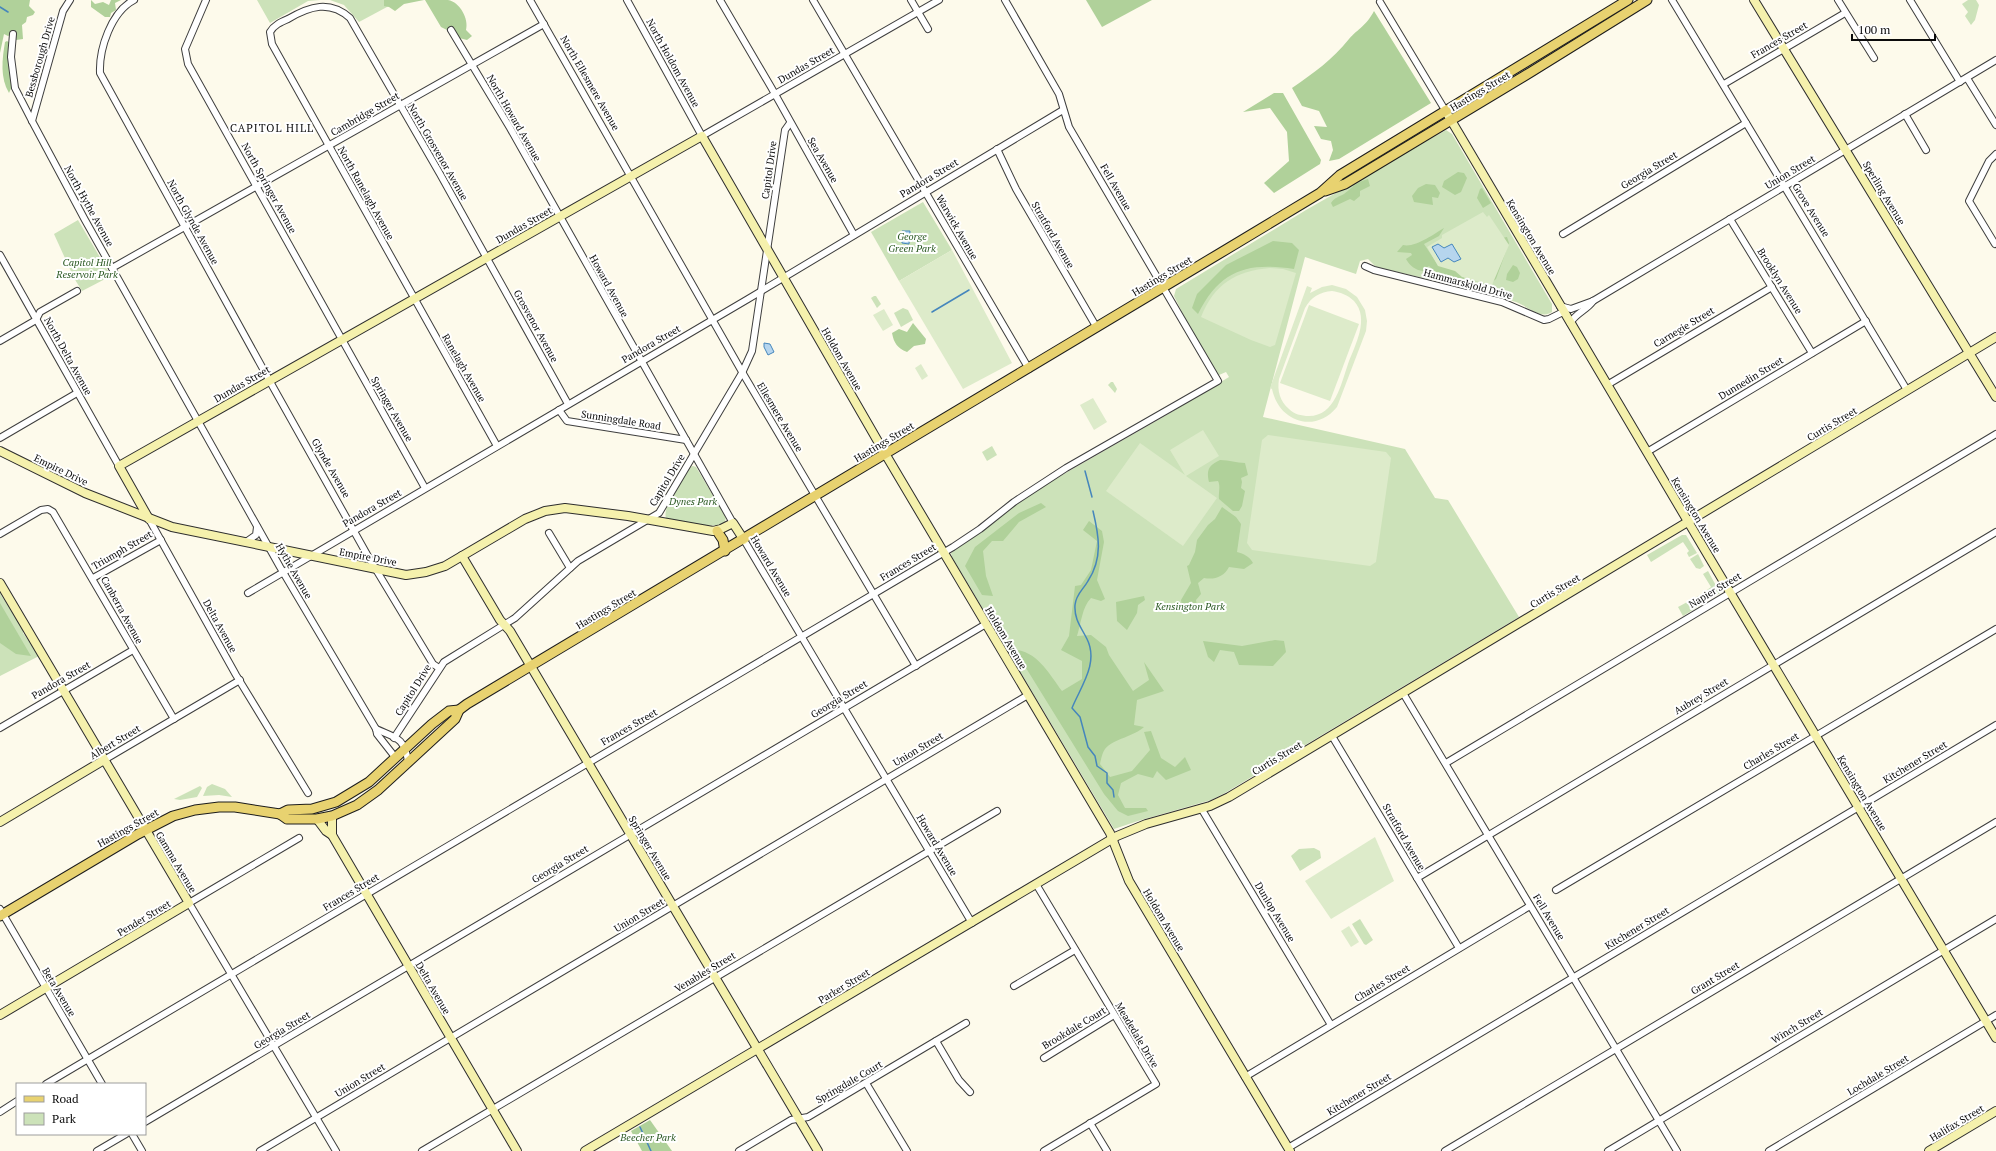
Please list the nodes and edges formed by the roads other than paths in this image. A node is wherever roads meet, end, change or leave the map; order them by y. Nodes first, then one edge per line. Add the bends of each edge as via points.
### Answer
1 (70, 0) edge
2 (134, 0) edge
3 (206, 0) edge
4 (530, 0) edge
5 (627, 0) edge
6 (720, 0) edge
7 (813, 0) edge
8 (911, 0) edge
9 (938, 0) edge
10 (1005, 0) edge
11 (1628, 0) edge
12 (1647, 0) edge
13 (1672, 0) edge
14 (1754, 0) edge
15 (1838, 0) edge
16 (1910, 0) edge
17 (1380, 2) dead end
18 (918, 12) junction
19 (1845, 13) junction
20 (348, 15) joint
21 (544, 24) junction
22 (928, 29) dead end
23 (451, 30) dead end
24 (13, 34) dead end
25 (1785, 49) junction
26 (845, 54) junction
27 (1874, 58) dead end
28 (1996, 60) edge
29 (471, 65) junction
30 (1967, 78) junction
31 (1960, 82) junction
32 (1724, 84) junction
33 (775, 94) junction
34 (399, 106) junction
35 (1063, 110) junction
36 (1445, 110) junction
37 (1905, 114) junction
38 (32, 121) junction
39 (1451, 121) junction
40 (790, 123) junction
41 (1746, 123) junction
42 (1996, 125) edge
43 (702, 136) junction
44 (329, 146) junction
45 (998, 149) junction
46 (1846, 150) junction
47 (1926, 150) dead end
48 (1996, 154) edge
49 (631, 176) junction
50 (256, 187) junction
51 (1785, 187) junction
52 (925, 192) junction
53 (1320, 193) junction
54 (559, 217) junction
55 (1730, 219) junction
56 (185, 227) junction
57 (1563, 234) dead end
58 (854, 235) junction
59 (1996, 243) edge
60 (767, 250) junction
61 (0, 255) edge
62 (486, 258) junction
63 (1365, 266) dead end
64 (112, 268) junction
65 (783, 278) junction
66 (1164, 287) junction
67 (1772, 287) junction
68 (762, 290) junction
69 (76, 291) dead end
70 (414, 299) junction
71 (1593, 301) junction
72 (1562, 309) junction
73 (36, 320) junction
74 (712, 320) junction
75 (1866, 321) junction
76 (1570, 323) junction
77 (1097, 328) junction
78 (1996, 337) edge
79 (341, 339) junction
80 (0, 341) edge
81 (1812, 353) junction
82 (1970, 353) junction
83 (640, 362) junction
84 (1029, 369) junction
85 (742, 373) junction
86 (270, 380) junction
87 (1218, 381) joint
88 (1607, 385) junction
89 (1907, 390) junction
90 (77, 392) junction
91 (1996, 397) edge
92 (568, 404) junction
93 (559, 410) junction
94 (198, 421) junction
95 (1996, 434) edge
96 (0, 438) edge
97 (686, 440) junction
98 (497, 446) junction
99 (0, 451) edge
100 (1647, 452) junction
101 (886, 454) junction
102 (694, 455) junction
103 (119, 466) junction
104 (425, 488) junction
105 (815, 497) junction
106 (149, 519) junction
107 (650, 519) junction
108 (1688, 522) junction
109 (733, 523) junction
110 (256, 526) junction
111 (355, 530) junction
112 (718, 531) junction
113 (1996, 532) edge
114 (549, 533) dead end
115 (0, 534) edge
116 (161, 540) junction
117 (744, 540) junction
118 (246, 542) junction
119 (268, 546) junction
120 (725, 551) junction
121 (944, 552) junction
122 (309, 556) junction
123 (462, 556) junction
124 (570, 568) junction
125 (377, 570) junction
126 (282, 572) junction
127 (93, 578) junction
128 (0, 583) edge
129 (248, 593) dead end
130 (1730, 593) junction
131 (873, 594) junction
132 (986, 624) junction
133 (505, 626) junction
134 (1996, 628) edge
135 (801, 637) junction
136 (133, 650) junction
137 (1773, 665) junction
138 (916, 666) junction
139 (531, 667) junction
140 (439, 668) junction
141 (240, 680) junction
142 (63, 690) junction
143 (1404, 693) junction
144 (1028, 695) junction
145 (844, 708) junction
146 (459, 710) junction
147 (174, 719) junction
148 (1996, 725) edge
149 (0, 728) edge
150 (376, 730) junction
151 (1332, 736) junction
152 (1816, 736) junction
153 (394, 738) junction
154 (406, 748) junction
155 (396, 757) junction
156 (104, 760) junction
157 (408, 761) junction
158 (588, 762) junction
159 (1446, 763) junction
160 (886, 779) junction
161 (308, 793) dead end
162 (1859, 807) junction
163 (1201, 808) junction
164 (997, 811) dead end
165 (280, 814) junction
166 (332, 816) junction
167 (317, 819) junction
168 (0, 822) edge
169 (1996, 822) edge
170 (145, 830) junction
171 (630, 834) junction
172 (332, 835) junction
173 (1488, 835) junction
174 (299, 838) dead end
175 (1113, 838) junction
176 (929, 851) junction
177 (1417, 878) junction
178 (1901, 878) junction
179 (1036, 884) junction
180 (1556, 890) dead end
181 (366, 894) junction
182 (189, 903) junction
183 (673, 906) junction
184 (1530, 906) junction
185 (1, 913) edge
186 (1996, 919) edge
187 (972, 923) junction
188 (1459, 948) junction
189 (1075, 950) junction
190 (1944, 950) junction
191 (409, 966) junction
192 (232, 974) junction
193 (715, 977) junction
194 (1573, 977) junction
195 (1014, 986) dead end
196 (46, 988) junction
197 (0, 1015) edge
198 (1114, 1015) junction
199 (1996, 1015) edge
200 (1986, 1021) junction
201 (966, 1023) dead end
202 (1331, 1025) junction
203 (451, 1038) junction
204 (1996, 1038) edge
205 (936, 1041) junction
206 (274, 1046) junction
207 (758, 1049) junction
208 (1616, 1049) junction
209 (1044, 1058) dead end
210 (88, 1059) junction
211 (1245, 1077) junction
212 (48, 1083) edge
213 (101, 1083) edge
214 (866, 1083) junction
215 (970, 1092) dead end
216 (16, 1103) edge
217 (492, 1109) junction
218 (1996, 1111) edge
219 (0, 1112) edge
220 (316, 1118) junction
221 (799, 1119) junction
222 (1658, 1120) junction
223 (146, 1121) edge
224 (1090, 1123) junction
225 (124, 1135) edge
226 (133, 1135) edge
227 (1289, 1149) edge
228 (97, 1151) edge
229 (142, 1151) edge
230 (260, 1151) edge
231 (336, 1151) edge
232 (422, 1151) edge
233 (517, 1151) edge
234 (585, 1151) edge
235 (739, 1151) edge
236 (818, 1151) edge
237 (907, 1151) edge
238 (1044, 1151) edge
239 (1107, 1151) edge
240 (1445, 1151) edge
241 (1608, 1151) edge
242 (1677, 1151) edge
243 (1769, 1151) edge
244 (1929, 1151) edge

1 - 38 street, Bessborough Drive via 63,11
2 - 56 street, North Glynde Avenue via 126,4 112,20 99,58 100,73
3 - 50 street, North Springer Avenue via 185,49 188,64
4 - 21 street, North Ellesmere Avenue
5 - 43 street, North Holdom Avenue
6 - 33 street, Sea Avenue
7 - 26 street, Warwick Avenue
8 - 18 street
9 - 18 street, Dundas Street
10 - 35 street, Fell Avenue via 1059,94
11 - 36 main road, Hastings Street
12 - 39 main road, Hastings Street
13 - 32 street, Grove Avenue
14 - 25 street, Sperling Avenue
15 - 19 street
16 - 31 street
17 - 36 street, Kensington Avenue
18 - 22 street
18 - 26 street, Dundas Street
19 - 25 street, Frances Street
19 - 27 street
20 - 34 street, North Grosvenor Avenue
20 - 44 street, North Ranelagh Avenue via 330,5 313,6 276,25 270,32 272,44
21 - 29 street, Cambridge Street
21 - 49 street, North Ellesmere Avenue
23 - 29 street, North Howard Avenue
24 - 38 street, North Hythe Avenue via 10,57 15,88
25 - 32 street, Frances Street
25 - 46 street, Sperling Avenue
26 - 33 street, Dundas Street
26 - 52 street, Warwick Avenue
28 - 30 street, Union Street
29 - 34 street, Cambridge Street
29 - 54 street, North Howard Avenue via 510,128
30 - 31 street, Union Street
30 - 42 street
31 - 37 street, Union Street
32 - 41 street, Grove Avenue
33 - 40 street, Sea Avenue
33 - 43 street, Dundas Street
34 - 44 street, Cambridge Street
34 - 62 street, North Grosvenor Avenue
35 - 45 street, Pandora Street
35 - 66 street, Fell Avenue via 1069,127
36 - 39 street, Kensington Avenue
36 - 53 main road, Hastings Street via 1340,175
37 - 46 street, Union Street
37 - 47 street
38 - 64 street, North Hythe Avenue
39 - 53 main road, Hastings Street via 1345,184
39 - 72 street, Kensington Avenue
40 - 58 street, Sea Avenue
40 - 60 street, Capitol Drive via 785,130
41 - 51 street, Grove Avenue
41 - 57 street, Georgia Street
43 - 49 street, Dundas Street
43 - 60 street, Holdom Avenue
44 - 50 street, Cambridge Street
44 - 70 street, North Ranelagh Avenue
45 - 52 street, Pandora Street
45 - 77 street, Stratford Avenue via 1016,189
46 - 51 street, Union Street
46 - 82 street, Sperling Avenue
48 - 59 street via 1989,161 1969,201 1994,244
49 - 54 street, Dundas Street
49 - 74 street, Ellesmere Avenue
50 - 56 street, Cambridge Street
50 - 79 street, North Springer Avenue
51 - 55 street, Union Street
51 - 75 street, Grove Avenue
52 - 58 street, Pandora Street
52 - 84 street, Warwick Avenue
53 - 66 main road, Hastings Street
54 - 62 street, Dundas Street
54 - 83 street, Howard Avenue
55 - 67 street, Brooklyn Avenue
55 - 71 street, Union Street
56 - 64 street, Cambridge Street
56 - 86 street, North Glynde Avenue
58 - 65 street, Pandora Street
60 - 65 street, Holdom Avenue
60 - 68 street, Capitol Drive
61 - 73 street, North Delta Avenue
62 - 70 street, Dundas Street
62 - 92 street, Grosvenor Avenue
63 - 72 street, Hammarskjold Drive via 1502,302 1544,320
64 - 94 street, North Hythe Avenue
65 - 68 street, Pandora Street
65 - 101 street, Holdom Avenue
66 - 77 main road, Hastings Street
66 - 87 street, Fell Avenue
67 - 81 street, Brooklyn Avenue
67 - 88 street, Carnegie Street
68 - 74 street, Pandora Street
68 - 85 street, Capitol Drive via 752,350
69 - 73 street via 40,312
70 - 79 street, Dundas Street
70 - 98 street, Ranelagh Avenue
71 - 72 street, Union Street via 1571,309
71 - 76 street, Union Street via 1574,315
72 - 76 street, Kensington Avenue
73 - 80 street
73 - 90 street, North Delta Avenue
74 - 83 street, Pandora Street
74 - 85 street, Ellesmere Avenue
75 - 81 street, Dunnedin Street
75 - 89 street, Grove Avenue
76 - 88 street, Kensington Avenue
77 - 84 main road, Hastings Street
78 - 82 street, Curtis Street
79 - 86 street, Dundas Street
79 - 104 street, Springer Avenue
81 - 100 street, Dunnedin Street
82 - 89 street, Curtis Street
82 - 91 street, Sperling Avenue
83 - 92 street, Pandora Street
83 - 97 street, Howard Avenue
84 - 101 main road, Hastings Street
85 - 102 street, Capitol Drive
85 - 105 street, Ellesmere Avenue
86 - 94 street, Dundas Street
86 - 111 street, Glynde Avenue
87 - 121 street, Frances Street via 1066,468
88 - 100 street, Kensington Avenue
89 - 108 street, Curtis Street
90 - 96 street
90 - 103 street, North Delta Avenue
92 - 93 street, Pandora Street
93 - 97 street, Sunningdale Road via 567,421
93 - 98 street, Pandora Street
94 - 103 street, Dundas Street
94 - 110 street, Hythe Avenue
95 - 130 street, Napier Street
97 - 102 street, Howard Avenue
98 - 104 street, Pandora Street
99 - 106 street, Empire Drive via 85,493
100 - 108 street, Kensington Avenue
101 - 105 main road, Hastings Street
101 - 121 street, Holdom Avenue
102 - 107 street, Capitol Drive via 660,513
102 - 109 street, Howard Avenue
103 - 106 street, Delta Avenue
104 - 111 street, Pandora Street
105 - 117 main road, Hastings Street
105 - 131 street, Ellesmere Avenue
106 - 116 street, Delta Avenue
106 - 118 street, Empire Drive via 187,531
107 - 112 street, Empire Drive
107 - 123 street, Empire Drive via 565,508 545,511 525,519
107 - 124 street, Capitol Drive
108 - 130 street, Kensington Avenue
108 - 143 street, Curtis Street
109 - 112 street
109 - 117 street, Howard Avenue
110 - 118 street via 256,535
110 - 119 street, Hythe Avenue
111 - 122 street, Pandora Street
111 - 125 street, Glynde Avenue
112 - 120 main road
113 - 137 street, Aubrey Street
114 - 124 street
115 - 127 street, Canberra Avenue via 41,510 48,509 53,512
116 - 127 street, Triumph Street
116 - 141 street, Delta Avenue
117 - 120 main road, Hastings Street
117 - 135 street, Howard Avenue
118 - 119 street, Empire Drive
119 - 122 street, Empire Drive
119 - 126 street, Hythe Avenue
120 - 139 main road, Hastings Street
121 - 131 street, Frances Street
121 - 132 street, Holdom Avenue
122 - 125 street, Empire Drive
122 - 126 street, Pandora Street
123 - 125 street, Empire Drive via 445,566 426,572 406,575
123 - 133 street, Springer Avenue
124 - 133 street, Capitol Drive
125 - 140 street, Glynde Avenue via 433,664
126 - 129 street, Pandora Street
126 - 150 street, Hythe Avenue
127 - 136 street, Canberra Avenue
128 - 142 street, Gamma Avenue
130 - 137 street, Kensington Avenue
130 - 159 street, Napier Street
131 - 135 street, Frances Street
131 - 138 street, Ellesmere Avenue
132 - 138 street, Georgia Street
132 - 144 street, Holdom Avenue
133 - 139 street, Springer Avenue
133 - 140 street, Capitol Drive via 448,659
134 - 152 street, Charles Street
135 - 145 street, Howard Avenue
135 - 158 street, Frances Street
136 - 142 street, Pandora Street
136 - 147 street, Canberra Avenue
137 - 152 street, Kensington Avenue
137 - 173 street, Aubrey Street
138 - 145 street, Georgia Street
139 - 146 main road, Hastings Street
139 - 158 street, Springer Avenue
140 - 153 street, Capitol Drive
141 - 147 street, Albert Street
141 - 161 street, Delta Avenue
142 - 149 street, Pandora Street
142 - 156 street, Gamma Avenue
143 - 151 street, Curtis Street
143 - 159 street, Fell Avenue
144 - 160 street, Union Street
144 - 175 street, Holdom Avenue
145 - 160 street, Howard Avenue
145 - 171 street, Georgia Street
146 - 154 main road, Hastings Street via 449,711
146 - 157 main road, Hastings Street via 455,719
147 - 156 street, Albert Street
148 - 162 street, Kitchener Street
150 - 153 street
150 - 155 street, Hythe Avenue
151 - 163 street, Curtis Street via 1223,801
151 - 177 street, Stratford Avenue
152 - 162 street, Kensington Avenue
152 - 180 street, Charles Street
153 - 154 street via 402,741
154 - 155 main road, Hastings Street
154 - 157 street
155 - 165 main road, Hastings Street via 369,782 336,802 312,809 288,810
156 - 168 street, Albert Street
156 - 170 street, Gamma Avenue
157 - 166 main road, Hastings Street via 370,797
158 - 171 street, Springer Avenue
158 - 181 street, Frances Street
159 - 173 street, Fell Avenue
160 - 176 street, Howard Avenue
160 - 183 street, Union Street
162 - 178 street, Kensington Avenue
162 - 194 street, Kitchener Street
163 - 175 street, Curtis Street via 1146,824
163 - 202 street, Dunlop Avenue
164 - 176 street, Venables Street
165 - 167 main road, Hastings Street via 287,819
165 - 170 main road, Hastings Street via 235,807 206,808 173,816
166 - 167 main road, Hastings Street
166 - 172 street, Delta Avenue
167 - 172 street, Delta Avenue
169 - 178 street, Grant Street
170 - 182 street, Gamma Avenue
170 - 185 main road, Hastings Street
171 - 183 street, Springer Avenue
171 - 191 street, Georgia Street
172 - 181 street, Delta Avenue
173 - 177 street, Aubrey Street
173 - 184 street, Fell Avenue
174 - 182 street, Pender Street
175 - 179 street, Parker Street
175 - 211 street, Holdom Avenue via 1129,881
176 - 187 street, Howard Avenue
176 - 193 street, Venables Street
177 - 188 street, Stratford Avenue
178 - 190 street, Kensington Avenue
178 - 208 street, Grant Street
179 - 187 street, Parker Street
179 - 189 street, Meadedale Drive
181 - 191 street, Delta Avenue
181 - 192 street, Frances Street
182 - 192 street, Gamma Avenue
182 - 196 street, Pender Street
183 - 193 street, Springer Avenue
183 - 203 street, Union Street
184 - 188 street, Charles Street
184 - 194 street, Fell Avenue
185 - 196 street, Beta Avenue
186 - 190 street, Winch Street
187 - 207 street, Parker Street
188 - 202 street, Charles Street
189 - 195 street
189 - 198 street, Meadedale Drive
190 - 200 street, Kensington Avenue
190 - 222 street, Winch Street
191 - 203 street, Delta Avenue
191 - 206 street, Georgia Street
192 - 206 street, Gamma Avenue
192 - 210 street, Frances Street
193 - 207 street, Springer Avenue
193 - 217 street, Venables Street
194 - 208 street, Fell Avenue
194 - 227 street, Kitchener Street
196 - 197 street, Pender Street
196 - 210 street, Beta Avenue
198 - 209 street, Brookdale Court
198 - 224 street, Meadedale Drive via 1156,1084
199 - 200 street, Lochdale Street
200 - 204 street, Kensington Avenue
200 - 243 street, Lochdale Street
201 - 205 street, Springdale Court
202 - 211 street, Charles Street
203 - 217 street, Delta Avenue
203 - 220 street, Union Street
205 - 214 street, Springdale Court
205 - 215 street via 959,1080
206 - 220 street, Gamma Avenue
206 - 223 street, Georgia Street
207 - 221 street, Springer Avenue
207 - 234 street, Parker Street
208 - 222 street, Fell Avenue
208 - 240 street, Grant Street
210 - 212 street, Frances Street
210 - 213 street, Beta Avenue
211 - 227 street, Holdom Avenue
214 - 221 street, Springdale Court via 808,1117
214 - 237 street
216 - 219 street
217 - 232 street, Venables Street
217 - 233 street, Delta Avenue
218 - 244 street, Halifax Street
220 - 230 street, Union Street
220 - 231 street, Gamma Avenue
221 - 235 street, Springdale Court via 789,1121
221 - 236 street, Springer Avenue
222 - 241 street, Winch Street
222 - 242 street, Fell Avenue
224 - 238 street, Meadedale Drive
224 - 239 street
225 - 228 street
226 - 229 street

